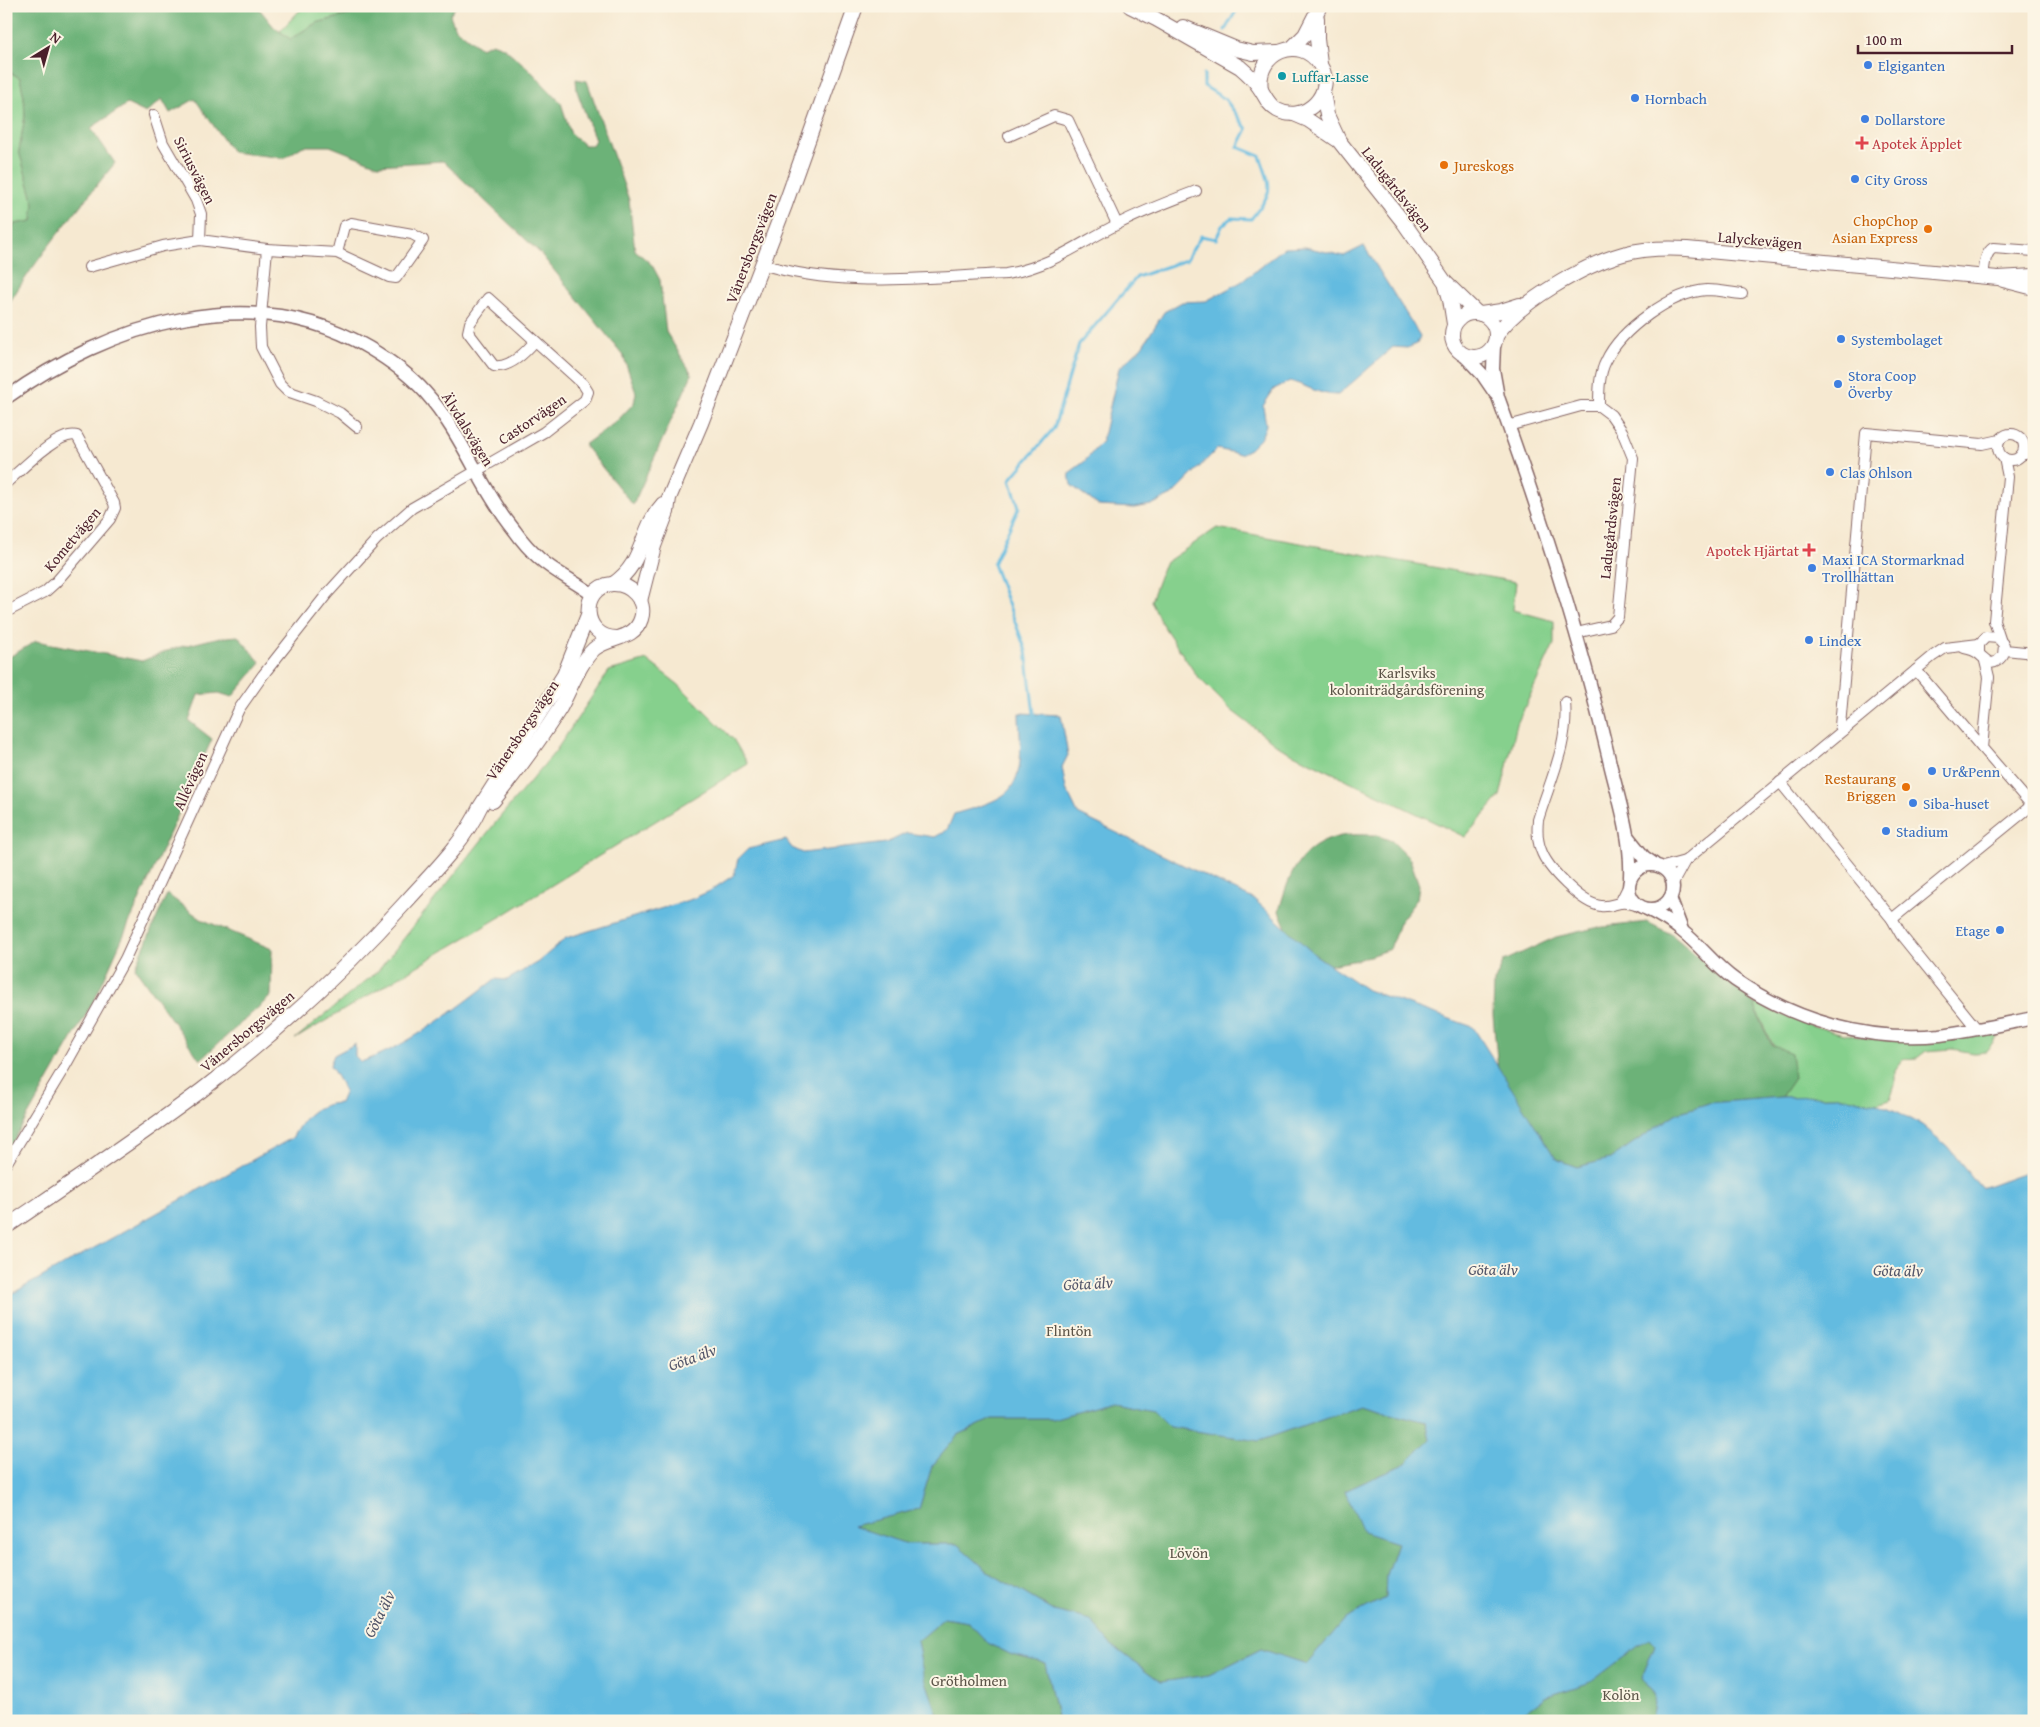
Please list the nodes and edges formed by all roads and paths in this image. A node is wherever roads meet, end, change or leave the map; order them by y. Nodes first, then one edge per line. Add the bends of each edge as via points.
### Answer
1 (856, 6) edge
2 (1130, 6) edge
3 (1319, 9) edge
4 (1156, 19) junction
5 (1285, 51) junction
6 (1320, 64) junction
7 (1261, 89) junction
8 (1323, 92) junction
9 (1294, 114) junction
10 (154, 115) dead end
11 (1009, 136) dead end
12 (1339, 141) junction
13 (1196, 191) dead end
14 (1117, 224) junction
15 (200, 240) junction
16 (266, 249) junction
17 (2034, 250) edge
18 (337, 253) junction
19 (762, 264) junction
20 (89, 267) dead end
21 (1983, 276) junction
22 (2034, 276) edge
23 (1998, 278) junction
24 (1444, 282) junction
25 (2034, 288) edge
26 (1742, 294) dead end
27 (1530, 301) junction
28 (1479, 313) junction
29 (261, 314) junction
30 (1454, 324) junction
31 (535, 341) junction
32 (1495, 341) junction
33 (1464, 355) junction
34 (1498, 397) junction
35 (6, 398) edge
36 (1599, 406) junction
37 (1508, 426) junction
38 (357, 427) dead end
39 (2000, 440) junction
40 (2022, 441) junction
41 (1982, 444) junction
42 (2034, 445) edge
43 (2034, 452) edge
44 (2001, 455) junction
45 (2020, 456) junction
46 (476, 473) junction
47 (2008, 477) junction
48 (6, 483) edge
49 (669, 498) junction
50 (613, 584) junction
51 (593, 595) junction
52 (640, 601) junction
53 (6, 612) edge
54 (588, 615) junction
55 (1994, 621) junction
56 (1576, 633) junction
57 (617, 638) junction
58 (2000, 639) junction
59 (1982, 649) junction
60 (2005, 650) junction
61 (2034, 652) edge
62 (1998, 661) junction
63 (1916, 670) junction
64 (1988, 676) junction
65 (1565, 702) dead end
66 (1843, 730) junction
67 (1982, 748) junction
68 (1780, 782) junction
69 (2032, 807) edge
70 (473, 821) junction
71 (1628, 837) junction
72 (1685, 861) junction
73 (1658, 866) junction
74 (1629, 882) junction
75 (1673, 883) junction
76 (1670, 898) junction
77 (1620, 902) junction
78 (1643, 907) junction
79 (1892, 919) junction
80 (1683, 932) junction
81 (2034, 1018) edge
82 (1978, 1029) junction
83 (6, 1164) edge
84 (6, 1227) edge

1 - 19 main road, Vänersborgsvägen
2 - 4 main road
3 - 5 main road via 1305,35
3 - 6 main road via 1317,39
4 - 5 main road via 1252,53
4 - 7 main road via 1227,58
5 - 6 main road via 1310,54
5 - 7 main road via 1270,58 1264,66
6 - 8 main road
7 - 9 main road via 1275,109
8 - 9 main road via 1312,107
8 - 12 main road, Ladugårdsvägen via 1327,115
9 - 12 main road, Ladugårdsvägen
10 - 15 street, Siriusvägen via 163,143 196,200 201,214
11 - 14 street via 1054,116 1068,120
12 - 24 main road, Ladugårdsvägen via 1404,223
13 - 14 street
14 - 19 street via 1050,262 1006,274 850,280 802,275
15 - 16 street
15 - 20 street via 162,246
16 - 18 street
16 - 29 street
17 - 21 street via 1993,248 1988,251
18 - 18 street via 396,278 423,240 412,234 351,223 344,226
19 - 49 main road, Vänersborgsvägen
21 - 23 main road, Lalyckevägen
21 - 27 main road, Lalyckevägen via 1657,249 1623,254 1602,262
22 - 23 main road
23 - 25 main road
24 - 28 main road, Ladugårdsvägen
24 - 30 main road, Ladugårdsvägen
26 - 36 street via 1707,290 1688,294 1647,315 1619,340 1605,362
27 - 28 main road, Lalyckevägen via 1501,311
27 - 32 main road, Lalyckevägen via 1507,320
28 - 30 main road via 1465,314
28 - 32 main road, Ladugårdsvägen via 1494,324
29 - 35 street, Älvdalsvägen via 220,313 144,327 52,367
29 - 38 street via 261,347 280,384 287,391 340,413
29 - 46 street, Älvdalsvägen via 289,317 344,334 401,370 438,408
30 - 33 main road, Ladugårdsvägen via 1453,344
31 - 31 street, Castorvägen via 488,298 470,323 468,332 494,366 502,367 526,352
31 - 46 street, Castorvägen via 583,384 588,392 585,400 544,432
32 - 33 main road via 1481,356
32 - 34 street, Ladugårdsvägen via 1493,369
33 - 34 street, Ladugårdsvägen via 1486,378
34 - 37 street, Ladugårdsvägen
36 - 37 street via 1582,406
36 - 56 street, Ladugårdsvägen via 1622,431 1633,458 1618,617 1611,625
37 - 56 street, Ladugårdsvägen via 1556,564
39 - 40 street via 2011,434
39 - 41 street
39 - 44 street
40 - 42 street
40 - 45 street via 2024,449
41 - 44 street
41 - 66 street via 1866,434 1840,726
43 - 45 street
44 - 45 street via 2010,460
44 - 47 street
45 - 47 street
46 - 51 street, Älvdalsvägen via 505,518 535,554
46 - 83 street, Allévägen via 412,508 377,539 328,594 238,709 126,959
47 - 55 street
48 - 53 street, Kometvägen via 51,445 75,435 115,508 110,520 56,582 45,592
49 - 50 main road, Vänersborgsvägen via 644,537 632,568
49 - 52 main road, Vänersborgsvägen
50 - 51 main road, Vänersborgsvägen via 600,588
50 - 52 main road via 630,588
51 - 54 main road, Vänersborgsvägen
52 - 57 main road, Vänersborgsvägen via 639,624 630,634
54 - 57 main road via 598,632
54 - 70 main road, Vänersborgsvägen via 564,675
55 - 58 street
55 - 59 street
56 - 71 street, Ladugårdsvägen
57 - 70 main road, Vänersborgsvägen via 601,644 584,661 541,737 503,789
58 - 59 street via 1993,636
58 - 60 street
59 - 62 street via 1990,662
59 - 63 street via 1945,648
59 - 64 street
60 - 61 street
60 - 62 street
62 - 64 street
63 - 66 street
63 - 67 street
64 - 67 street
65 - 77 street via 1563,744 1538,820 1541,852 1555,871 1586,900 1601,906
66 - 68 street
67 - 69 street
68 - 72 street
68 - 79 street
69 - 79 street
70 - 84 main road, Vänersborgsvägen via 439,867 382,928 278,1028 202,1090
71 - 73 street, Ladugårdsvägen via 1635,848
71 - 74 street, Ladugårdsvägen
72 - 73 street
72 - 75 street
73 - 74 street via 1640,867
73 - 75 street via 1670,874
74 - 77 street
74 - 78 street via 1632,900
75 - 76 street
76 - 78 street via 1660,907
76 - 80 street
77 - 78 street
78 - 80 street
79 - 82 street via 1901,935
80 - 82 street via 1748,989 1779,1006 1820,1022 1891,1035 1940,1035
81 - 82 street

